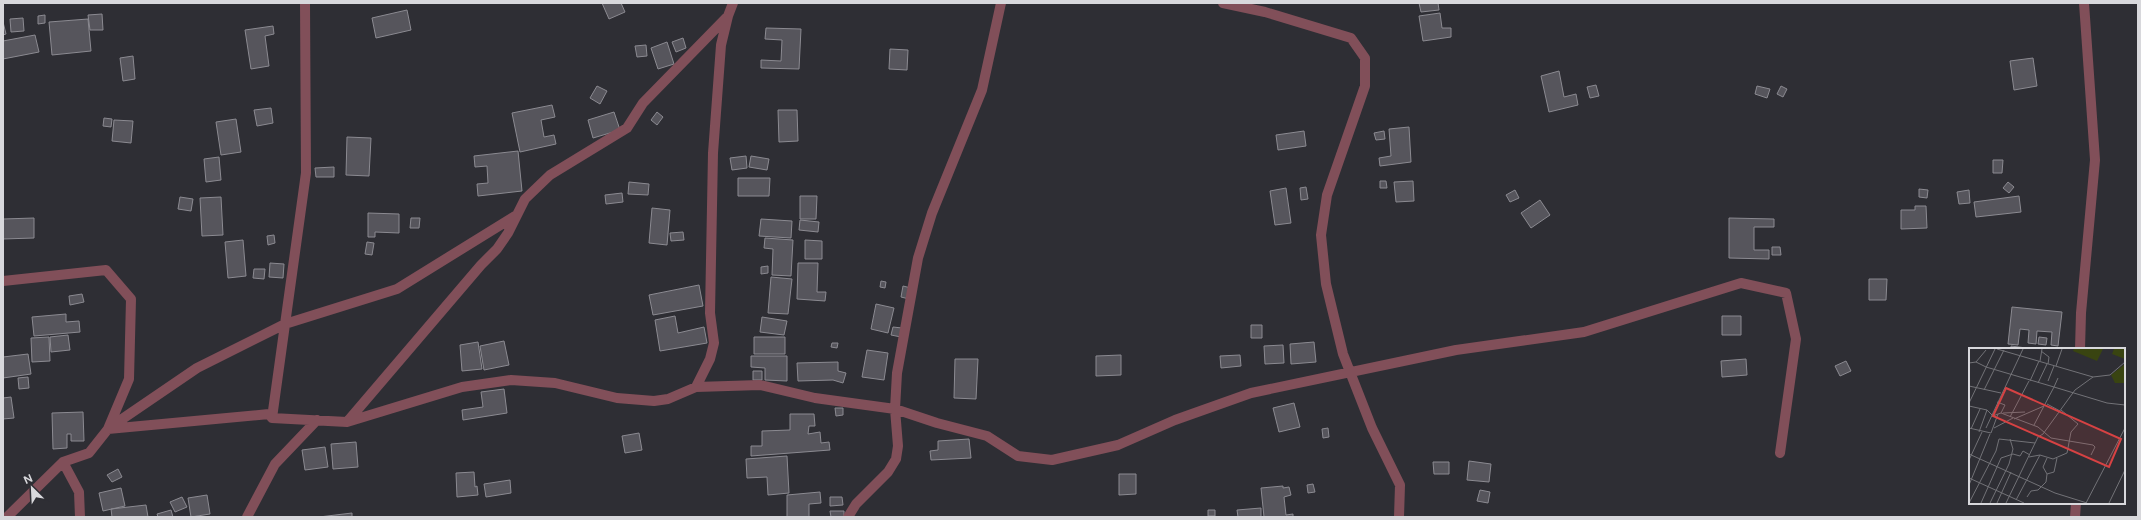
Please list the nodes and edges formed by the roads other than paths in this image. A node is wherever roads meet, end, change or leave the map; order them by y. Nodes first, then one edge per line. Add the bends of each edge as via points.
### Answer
1 (305, 3) edge
2 (733, 3) edge
3 (1001, 3) edge
4 (1223, 3) edge
5 (2084, 3) edge
6 (728, 16) junction
7 (515, 216) junction
8 (3, 281) edge
9 (285, 324) junction
10 (2080, 348) edge
11 (1349, 371) junction
12 (696, 387) junction
13 (895, 408) junction
14 (272, 418) junction
15 (317, 420) junction
16 (347, 422) junction
17 (108, 429) junction
18 (1780, 453) dead end
19 (63, 462) junction
20 (2076, 504) edge
21 (7, 517) edge
22 (80, 517) edge
23 (247, 517) edge
24 (848, 517) edge
25 (1399, 517) edge
26 (2075, 517) edge

1 - 9 street via 306,173
2 - 6 street
3 - 13 street via 982,90 932,213 918,258 900,346
4 - 11 street via 1265,12 1352,38 1365,58 1365,86 1327,194 1321,235 1326,284
5 - 10 street via 2095,160
6 - 7 street via 643,103 627,128 550,175 525,199
6 - 12 street via 721,45 713,153 710,313 714,343 710,359
7 - 9 street via 397,290
7 - 16 street via 498,249 481,265
8 - 17 street via 106,270 131,299 129,379
9 - 14 street
9 - 17 street via 197,368
11 - 13 street via 1251,393 1175,420 1118,445 1052,460 1018,456 987,436 937,423
11 - 18 street via 1456,350 1584,332 1741,283 1786,293 1796,339
11 - 25 street via 1372,428 1400,485
12 - 13 street via 760,385 815,398
12 - 16 street via 668,399 654,401 617,398 556,383 511,380 462,387
13 - 24 street via 898,446 896,459 888,472 856,504
14 - 15 street
14 - 17 street via 269,414
15 - 16 street
15 - 23 street via 276,464
17 - 19 street via 89,453
19 - 21 street
19 - 22 street via 79,492
20 - 26 street

